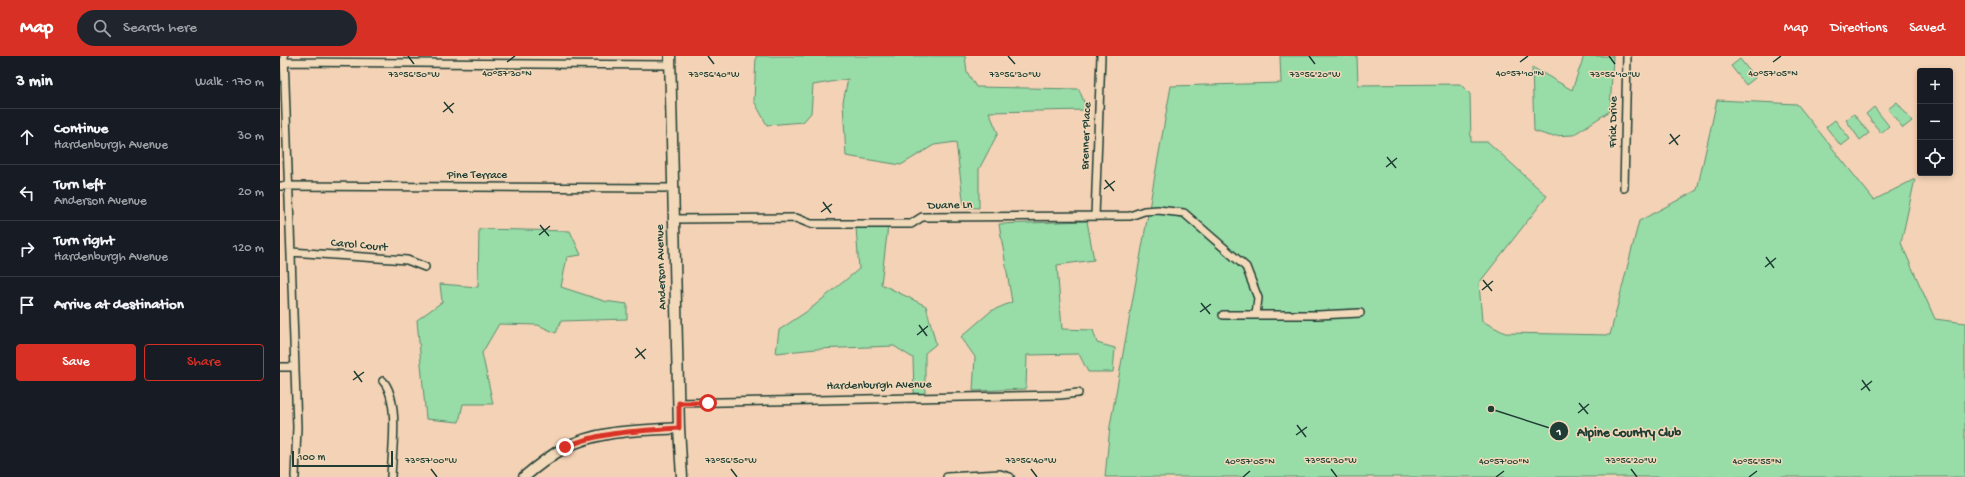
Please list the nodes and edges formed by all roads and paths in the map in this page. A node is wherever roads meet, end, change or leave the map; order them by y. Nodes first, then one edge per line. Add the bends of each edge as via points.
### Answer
1 (1100, 56) edge
2 (1627, 56) edge
3 (284, 59) edge
4 (394, 60) edge
5 (670, 61) edge
6 (283, 123) edge
7 (280, 186) edge
8 (288, 186) junction
9 (673, 188) junction
10 (1624, 188) dead end
11 (1095, 216) junction
12 (674, 219) junction
13 (291, 252) junction
14 (425, 266) dead end
15 (1360, 313) dead end
16 (1223, 315) dead end
17 (1256, 315) junction
18 (280, 367) edge
19 (295, 367) junction
20 (383, 381) dead end
21 (1078, 393) dead end
22 (679, 403) junction
23 (679, 428) junction
24 (295, 477) edge
25 (391, 477) edge
26 (524, 477) edge
27 (682, 477) edge
28 (947, 477) edge
29 (1010, 477) edge

1 - 11 street, Brenner Place
2 - 10 street, Frick Drive
3 - 4 street
3 - 6 street
4 - 5 street
5 - 9 main road, Anderson Avenue
6 - 8 street
7 - 8 street, Pine Terrace
8 - 9 street, Pine Terrace
8 - 13 street
9 - 12 main road, Anderson Avenue
11 - 12 street, Duane Ln via 922,217 910,224 811,224 796,218
11 - 17 street, Duane Ln via 1130,216 1144,211 1184,213 1246,267 1258,298
12 - 22 main road, Anderson Avenue
13 - 14 street, Carol Court via 407,260
13 - 19 street
15 - 17 street via 1318,316
16 - 17 street
18 - 19 street
19 - 24 street
20 - 25 street via 389,389 393,404
21 - 22 street, Hardenburgh Avenue
22 - 23 main road, Anderson Avenue
23 - 26 main road via 614,433 586,439 550,456
23 - 27 main road, Anderson Avenue
28 - 29 street via 1000,474

